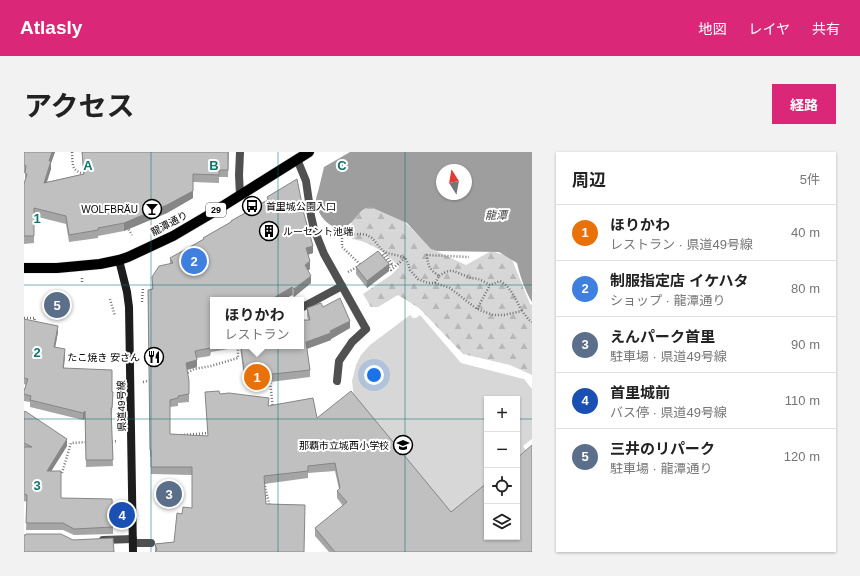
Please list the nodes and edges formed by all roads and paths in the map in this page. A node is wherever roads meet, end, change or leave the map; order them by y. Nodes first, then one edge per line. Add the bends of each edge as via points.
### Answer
1 (72, 152) edge
2 (240, 152) edge
3 (309, 152) edge
4 (297, 159) junction
5 (91, 177) edge
6 (240, 195) junction
7 (124, 223) edge
8 (316, 234) junction
9 (132, 235) dead end
10 (342, 235) junction
11 (382, 250) junction
12 (377, 252) edge
13 (380, 256) junction
14 (469, 257) dead end
15 (405, 258) junction
16 (119, 260) junction
17 (361, 265) edge
18 (24, 268) edge
19 (438, 276) junction
20 (435, 283) junction
21 (490, 285) junction
22 (342, 286) junction
23 (304, 306) edge
24 (477, 309) junction
25 (522, 311) junction
26 (24, 318) edge
27 (532, 322) edge
28 (33, 325) edge
29 (238, 349) edge
30 (180, 374) edge
31 (270, 378) edge
32 (153, 380) edge
33 (337, 381) dead end
34 (143, 382) dead end
35 (273, 410) edge
36 (211, 433) edge
37 (174, 436) edge
38 (117, 441) dead end
39 (94, 442) edge
40 (102, 442) edge
41 (57, 473) edge
42 (264, 473) edge
43 (272, 513) edge
44 (96, 540) edge
45 (133, 541) junction
46 (151, 543) dead end
47 (133, 552) edge

1 - 5 path via 73,167 77,172
2 - 6 street
3 - 4 main road, 龍潭通り / 29
4 - 6 main road, 龍潭通り / 29
4 - 8 street via 306,181
6 - 16 main road, 龍潭通り / 29 via 173,236
7 - 9 path
8 - 10 path
8 - 22 street
10 - 11 path via 367,235
10 - 17 path via 342,247
11 - 13 path via 394,265 391,266 382,254
11 - 15 path
12 - 13 path
13 - 15 path via 391,270
14 - 19 path via 427,255 431,270
15 - 20 path via 410,270 418,279
16 - 18 main road, 龍潭通り / 29 via 57,268
16 - 45 main road, 県道49号線 via 129,307
19 - 20 path
19 - 21 path via 444,272 456,271
20 - 24 path via 450,288
21 - 24 path
21 - 25 path via 500,281 506,284
22 - 23 street
22 - 33 street via 366,329 352,342 339,361
24 - 25 path via 493,315
25 - 27 path
26 - 28 path via 35,318
29 - 30 path via 238,358
31 - 35 path
32 - 34 path
36 - 37 path
38 - 40 path
39 - 41 path via 71,442 62,472
42 - 43 path
44 - 45 street
45 - 46 street
45 - 47 main road, 県道49号線

